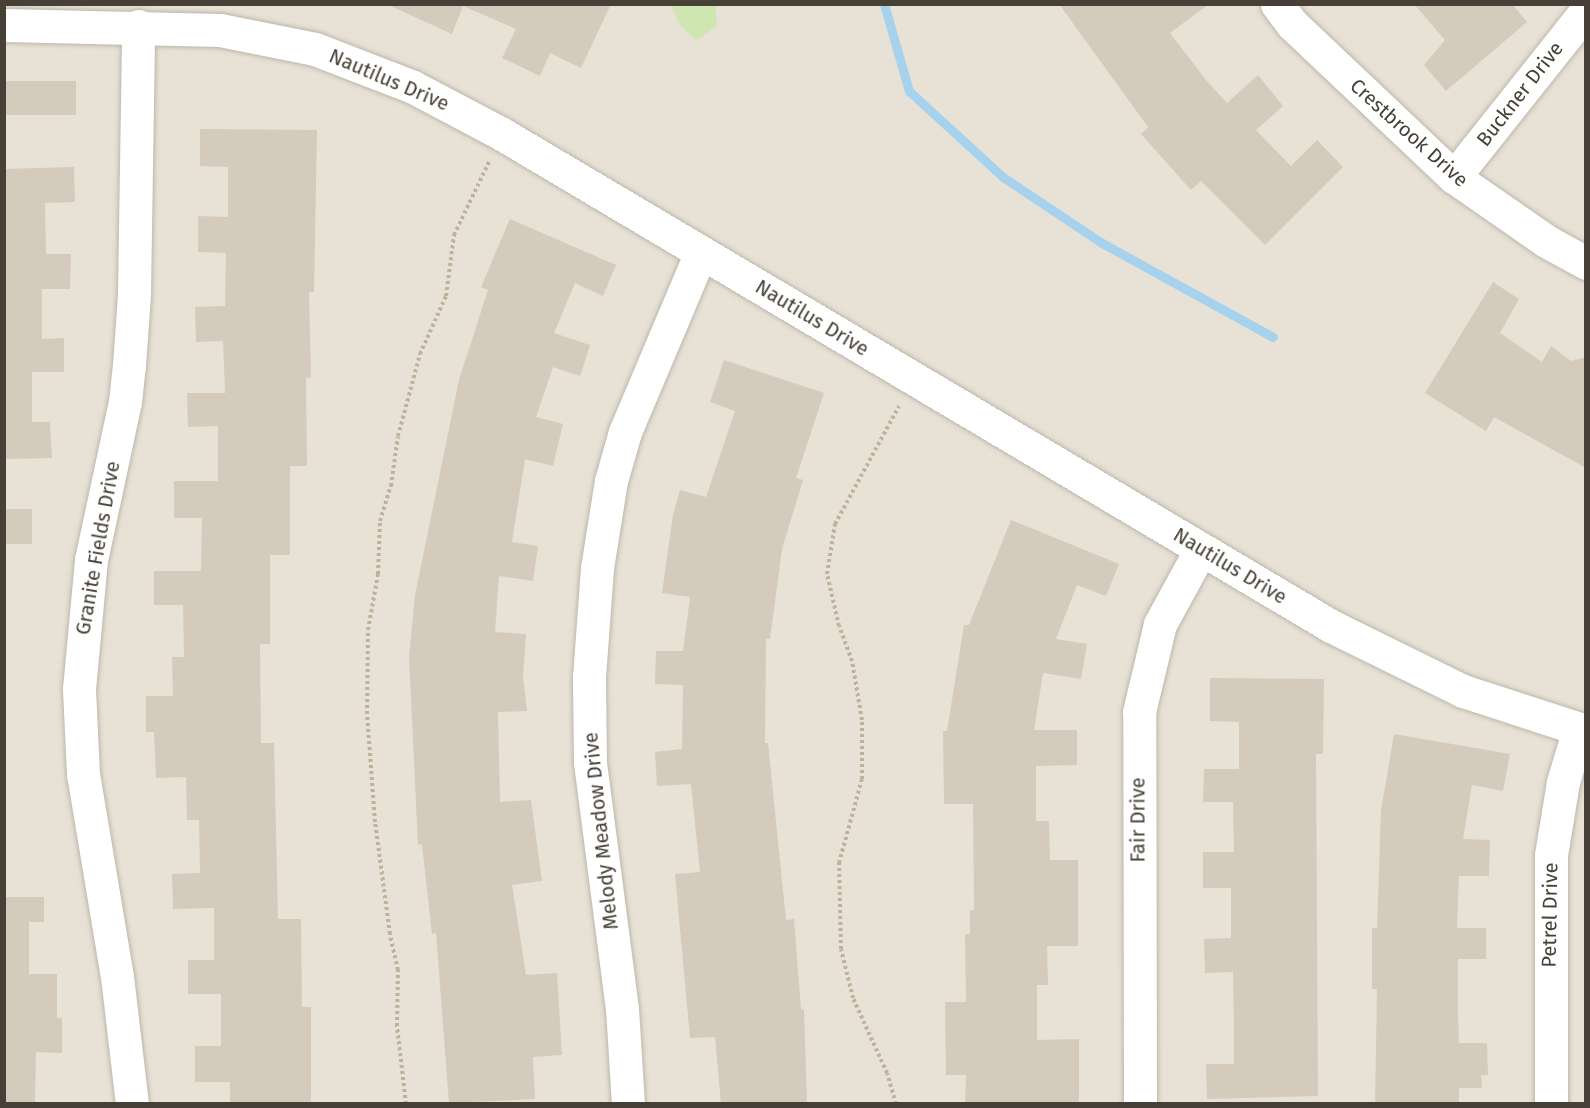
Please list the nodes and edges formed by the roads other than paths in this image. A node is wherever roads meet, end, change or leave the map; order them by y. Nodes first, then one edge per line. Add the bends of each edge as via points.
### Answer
1 (1277, 4) edge
2 (1586, 11) edge
3 (4, 25) edge
4 (138, 26) junction
5 (1454, 177) junction
6 (701, 252) junction
7 (1586, 263) edge
8 (1201, 549) junction
9 (1582, 730) edge
10 (132, 1104) edge
11 (628, 1104) edge
12 (1140, 1104) edge
13 (1551, 1104) edge

1 - 5 street, Crestbrook Drive via 1292,24
2 - 5 street, Buckner Drive
3 - 4 street, Nautilus Drive
4 - 6 street, Nautilus Drive via 270,37 364,66 466,113
4 - 10 street, Granite Fields Drive via 131,336 125,402 92,560 79,689 83,774 117,977
5 - 7 street, Crestbrook Drive via 1546,241
6 - 8 street, Nautilus Drive
6 - 11 street, Melody Meadow Drive via 625,432 611,481 597,568 589,677 590,762 622,1009
8 - 9 street, Nautilus Drive via 1331,626 1405,664 1463,691
8 - 12 street, Fair Drive via 1160,624 1149,654 1139,712
9 - 13 street, Petrel Drive via 1563,782 1551,855

